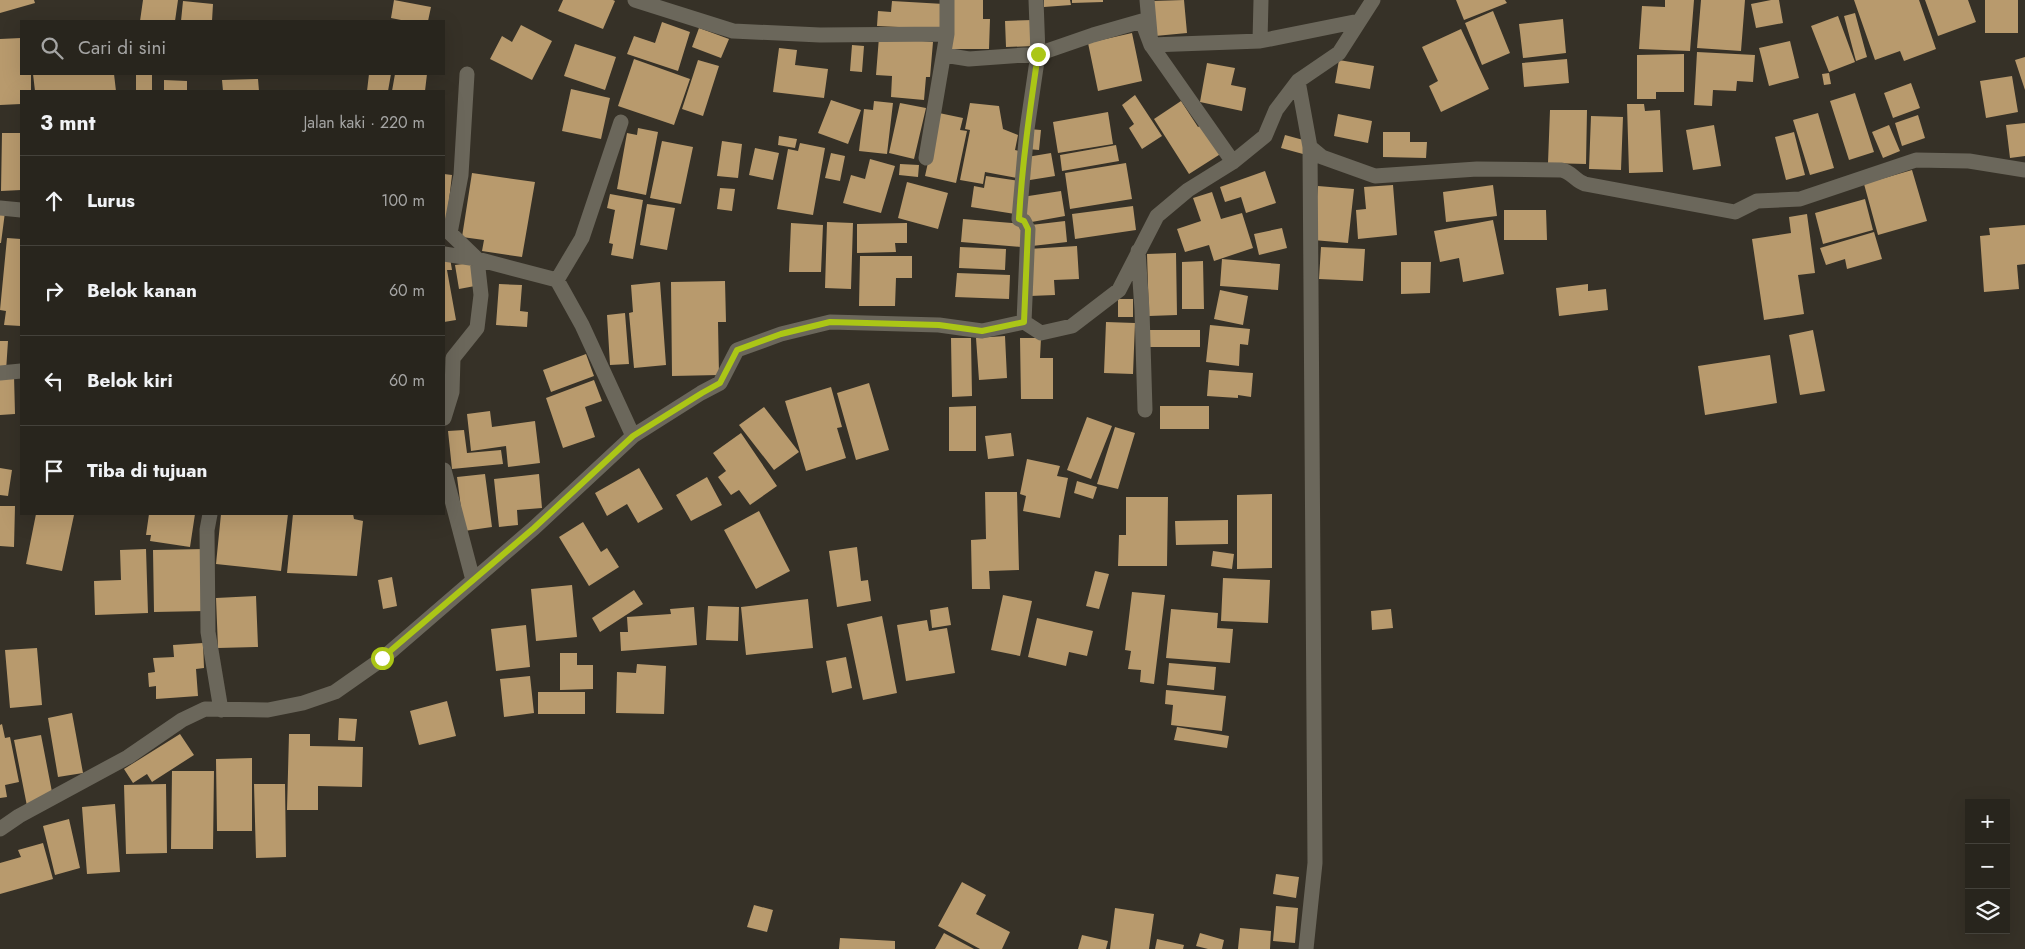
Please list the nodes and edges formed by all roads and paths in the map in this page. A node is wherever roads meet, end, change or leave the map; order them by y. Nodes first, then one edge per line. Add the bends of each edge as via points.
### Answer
1 (636, 0) edge
2 (947, 0) edge
3 (1036, 0) edge
4 (1147, 0) edge
5 (1261, 0) edge
6 (1373, 0) edge
7 (1359, 22) junction
8 (947, 34) junction
9 (1260, 41) junction
10 (1151, 44) junction
11 (1038, 54) junction
12 (944, 55) junction
13 (467, 74) dead end
14 (1298, 81) junction
15 (621, 122) dead end
16 (1316, 152) junction
17 (926, 158) dead end
18 (1233, 162) junction
19 (2025, 170) edge
20 (0, 208) edge
21 (20, 210) edge
22 (1138, 250) junction
23 (445, 254) edge
24 (476, 259) junction
25 (557, 280) junction
26 (1024, 322) junction
27 (20, 371) edge
28 (0, 373) edge
29 (1144, 410) dead end
30 (445, 415) edge
31 (633, 436) junction
32 (445, 474) edge
33 (210, 515) edge
34 (472, 580) junction
35 (221, 710) junction
36 (0, 829) edge
37 (1306, 949) edge

1 - 8 street via 733,31 820,35
2 - 8 street
3 - 11 street
4 - 10 street
5 - 9 street
6 - 7 street
7 - 9 street
7 - 14 street via 1339,53
8 - 12 street
9 - 10 street
10 - 11 street via 1142,21
10 - 18 street
11 - 12 street via 969,59
11 - 26 street via 1020,196 1019,219 1028,229
12 - 17 street
13 - 24 street via 461,175 450,232
14 - 16 street
14 - 18 street via 1276,110 1266,136
15 - 25 street via 582,238
16 - 19 street via 1375,176 1477,169 1561,170 1585,184 1735,212 1757,201 1800,199 1916,160 1969,161
16 - 37 street via 1316,863
18 - 22 street via 1188,190 1157,216
20 - 21 street
22 - 26 street via 1119,290 1072,326 1041,333
22 - 29 street
23 - 24 street
24 - 25 street
24 - 30 street via 481,295 477,328 453,358 452,392
25 - 31 street via 582,325
26 - 31 street via 982,331 939,325 830,322 781,334 737,350 720,383
27 - 28 street
31 - 34 street via 534,528
32 - 34 street
33 - 35 street via 207,530 208,632
34 - 35 street via 382,658 334,692 268,710
35 - 36 street via 205,709 182,720 128,757

